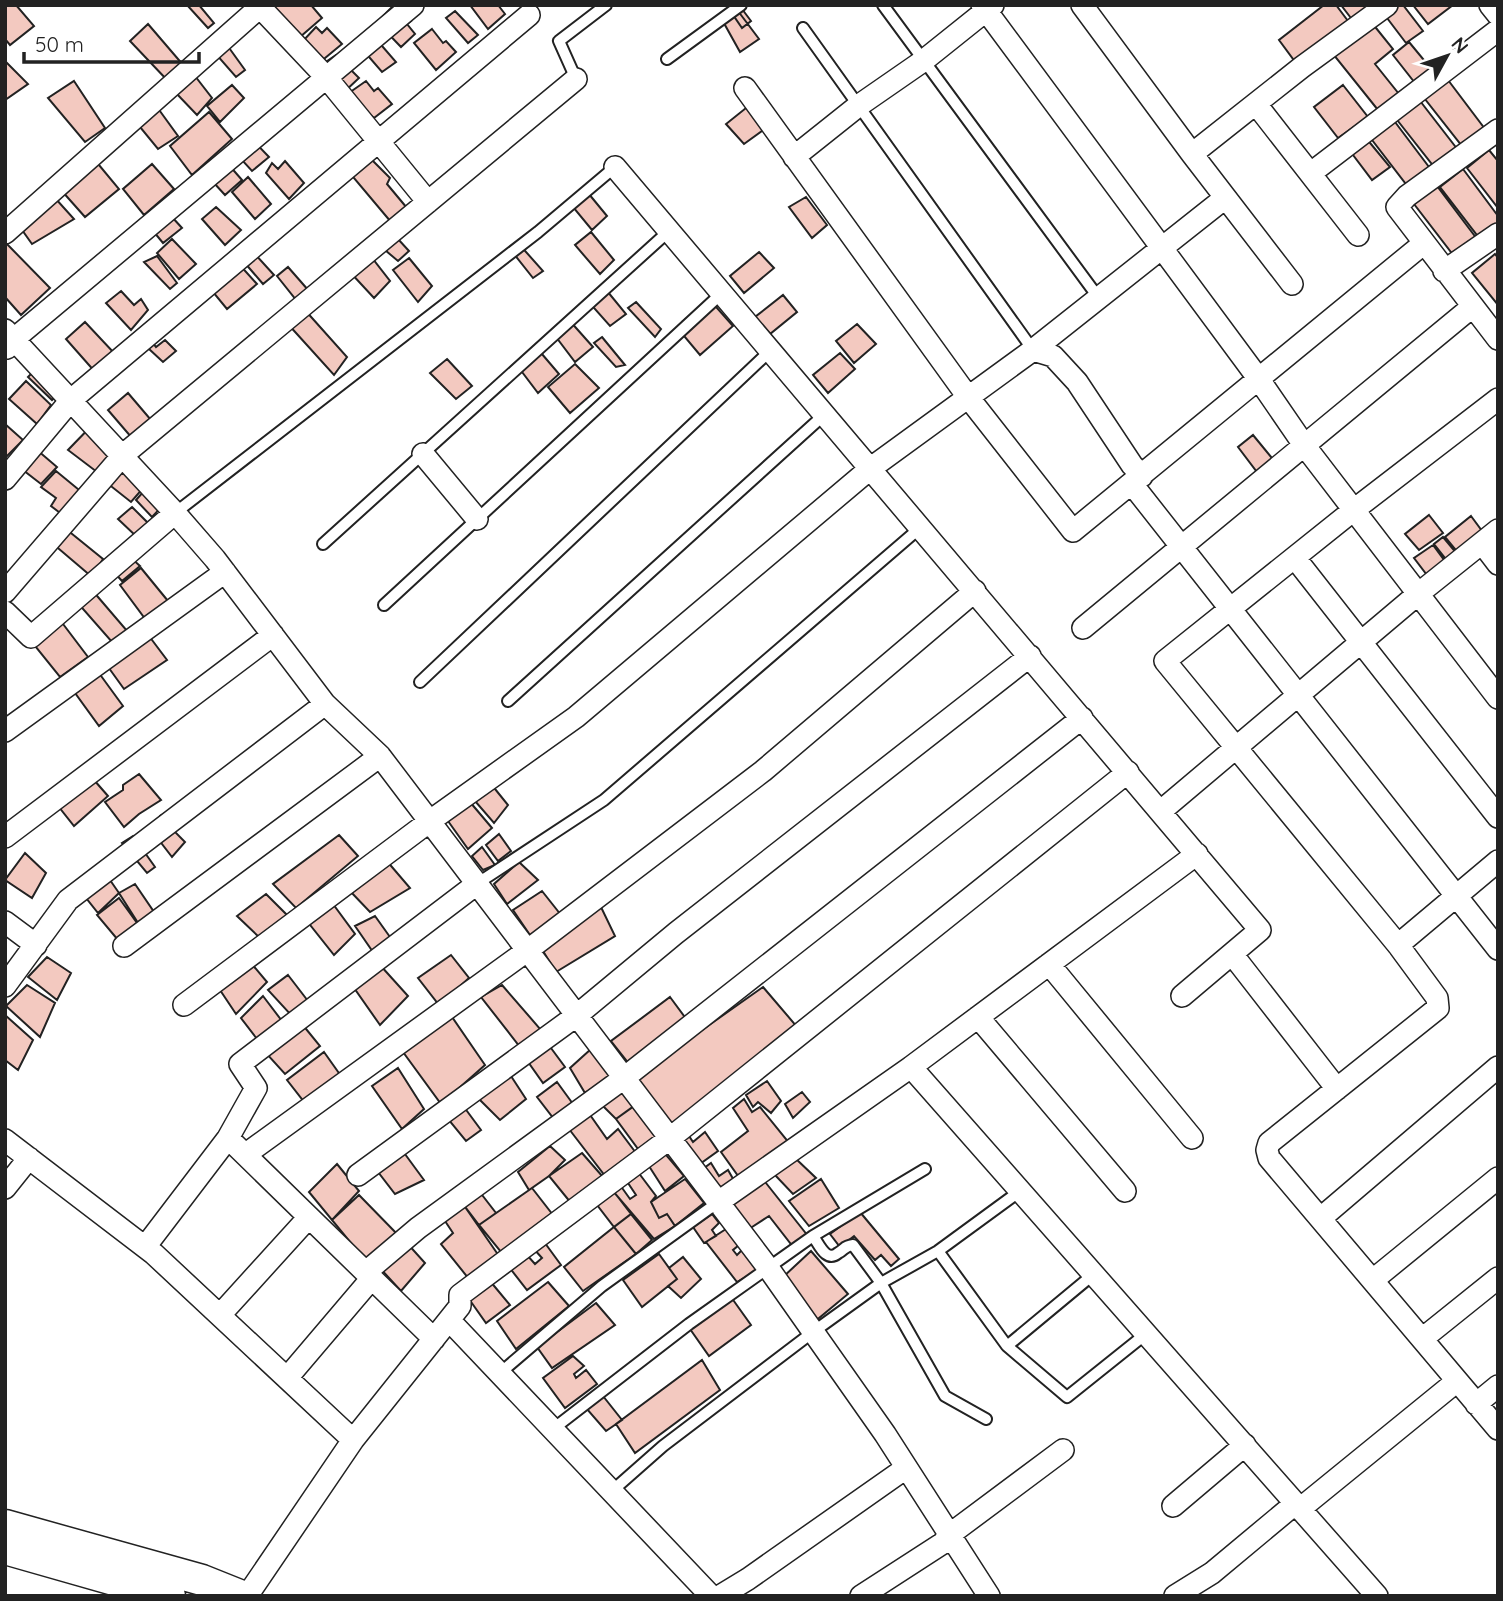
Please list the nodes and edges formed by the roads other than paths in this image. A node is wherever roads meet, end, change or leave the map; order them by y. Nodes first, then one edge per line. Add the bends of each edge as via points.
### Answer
1 (413, 5) edge
2 (606, 5) edge
3 (741, 5) edge
4 (883, 5) edge
5 (1082, 5) edge
6 (1387, 5) edge
7 (1490, 5) edge
8 (260, 7) edge
9 (987, 7) edge
10 (525, 10) edge
11 (1498, 15) edge
12 (803, 28) dead end
13 (1498, 30) edge
14 (667, 59) dead end
15 (923, 61) junction
16 (326, 76) junction
17 (576, 79) joint
18 (745, 88) dead end
19 (1256, 104) junction
20 (858, 106) junction
21 (1498, 130) edge
22 (378, 142) junction
23 (1192, 154) junction
24 (794, 157) junction
25 (615, 167) joint
26 (1311, 173) junction
27 (1225, 198) junction
28 (428, 202) junction
29 (669, 231) junction
30 (5, 233) edge
31 (1358, 234) dead end
32 (1498, 234) edge
33 (1423, 244) junction
34 (1161, 247) junction
35 (1444, 271) junction
36 (1292, 284) dead end
37 (722, 293) junction
38 (1098, 297) junction
39 (1472, 307) junction
40 (1498, 339) edge
41 (8, 340) edge
42 (771, 350) junction
43 (1033, 350) junction
44 (1258, 378) junction
45 (968, 397) junction
46 (1498, 399) edge
47 (71, 400) junction
48 (825, 414) junction
49 (1304, 445) junction
50 (423, 454) junction
51 (122, 455) junction
52 (871, 468) junction
53 (5, 479) edge
54 (1137, 480) junction
55 (1355, 509) junction
56 (175, 513) junction
57 (478, 519) junction
58 (921, 527) junction
59 (1490, 537) edge
60 (323, 544) dead end
61 (1182, 548) junction
62 (1295, 558) junction
63 (1498, 564) edge
64 (225, 572) junction
65 (975, 591) junction
66 (5, 592) edge
67 (1418, 594) junction
68 (384, 605) dead end
69 (1230, 609) junction
70 (5, 612) edge
71 (1083, 628) dead end
72 (273, 635) junction
73 (1360, 645) junction
74 (1030, 656) junction
75 (420, 682) dead end
76 (1298, 696) junction
77 (1498, 698) edge
78 (508, 701) dead end
79 (325, 704) junction
80 (1082, 718) junction
81 (5, 731) edge
82 (1236, 748) junction
83 (380, 756) junction
84 (1128, 772) junction
85 (1161, 811) junction
86 (1498, 817) edge
87 (430, 821) junction
88 (5, 837) edge
89 (1197, 853) junction
90 (1498, 861) edge
91 (478, 883) junction
92 (1456, 896) junction
93 (5, 922) edge
94 (36, 945) junction
95 (1398, 945) junction
96 (124, 946) dead end
97 (1498, 949) edge
98 (528, 950) junction
99 (1232, 954) junction
100 (1049, 964) junction
101 (5, 986) edge
102 (1182, 996) dead end
103 (184, 1005) dead end
104 (576, 1016) junction
105 (978, 1017) junction
106 (911, 1067) junction
107 (1498, 1067) edge
108 (624, 1078) junction
109 (1337, 1089) junction
110 (228, 1138) junction
111 (1192, 1138) dead end
112 (669, 1139) junction
113 (5, 1140) edge
114 (246, 1154) junction
115 (29, 1158) junction
116 (925, 1169) dead end
117 (358, 1175) dead end
118 (1498, 1178) edge
119 (5, 1188) edge
120 (1020, 1191) junction
121 (1125, 1191) dead end
122 (718, 1203) junction
123 (309, 1217) junction
124 (1321, 1218) junction
125 (813, 1236) junction
126 (145, 1247) junction
127 (938, 1251) junction
128 (769, 1269) junction
129 (1095, 1273) junction
130 (369, 1275) junction
131 (1498, 1278) edge
132 (1373, 1280) junction
133 (881, 1283) junction
134 (220, 1315) junction
135 (449, 1320) junction
136 (813, 1332) junction
137 (1147, 1333) junction
138 (434, 1339) junction
139 (1422, 1339) junction
140 (1007, 1346) junction
141 (500, 1373) junction
142 (287, 1378) junction
143 (1457, 1381) junction
144 (1498, 1386) edge
145 (1475, 1404) junction
146 (986, 1419) dead end
147 (553, 1429) junction
148 (1498, 1429) edge
149 (353, 1440) junction
150 (1245, 1446) junction
151 (1063, 1450) dead end
152 (906, 1468) junction
153 (612, 1491) junction
154 (1173, 1506) dead end
155 (1298, 1506) junction
156 (5, 1525) edge
157 (949, 1535) junction
158 (5, 1549) edge
159 (170, 1596) edge
160 (244, 1596) edge
161 (711, 1596) edge
162 (720, 1596) edge
163 (861, 1596) edge
164 (989, 1596) edge
165 (1175, 1596) edge
166 (1377, 1596) edge

1 - 16 street
2 - 17 lane via 559,41
3 - 14 lane
4 - 15 lane
5 - 23 street
6 - 19 street
7 - 11 street
8 - 16 street
8 - 30 street
9 - 15 street
9 - 34 street
10 - 22 street
12 - 20 lane
13 - 26 street
15 - 20 street
15 - 38 lane
16 - 22 street
16 - 41 street
17 - 28 street
18 - 24 street
19 - 23 street
19 - 26 street
20 - 24 street
20 - 43 lane
21 - 33 street via 1396,206
22 - 28 street
22 - 47 street
23 - 27 street
24 - 45 street
25 - 29 street
25 - 56 lane
26 - 31 street
27 - 34 street
27 - 36 street
28 - 51 street
29 - 37 street
29 - 50 lane
32 - 35 street
33 - 35 street
33 - 44 street
34 - 38 street
34 - 44 street
35 - 39 street
37 - 42 street
37 - 57 lane
38 - 43 street
39 - 40 street
39 - 49 street
41 - 47 street
42 - 48 street
42 - 75 lane
43 - 45 street
43 - 54 street via 1053,356 1077,382 1132,465
44 - 49 street
44 - 54 street
45 - 52 street
45 - 54 street via 1073,531
46 - 55 street
47 - 51 street
47 - 53 street
48 - 52 street
48 - 78 lane
49 - 55 street
49 - 61 street
50 - 57 street
50 - 60 lane
51 - 56 street
51 - 66 street
52 - 58 street
52 - 87 street via 576,717
54 - 61 street
55 - 62 street
55 - 67 street
56 - 64 street
56 - 70 street via 31,637
57 - 68 lane
58 - 65 street
58 - 91 lane via 604,800
59 - 63 street
59 - 67 street
61 - 69 street
61 - 71 street
62 - 69 street
62 - 73 street
64 - 72 street
64 - 81 street
65 - 74 street
65 - 98 street via 763,771
67 - 73 street
67 - 77 street
69 - 76 street
69 - 82 street via 1165,661
72 - 79 street
72 - 88 street
73 - 76 street
73 - 86 street
74 - 80 street
74 - 104 street
76 - 82 street
76 - 92 street
79 - 83 street
79 - 94 street via 68,901
80 - 84 street
80 - 108 street
82 - 85 street
82 - 95 street
83 - 87 street
83 - 96 street
84 - 85 street
84 - 112 street
85 - 89 street
87 - 91 street
87 - 103 street
89 - 99 street via 1260,930
89 - 100 street
90 - 92 street
91 - 98 street
91 - 110 street via 240,1064 256,1087
92 - 95 street
92 - 97 street
93 - 94 street
94 - 101 street
95 - 109 street via 1437,998 1438,1007
98 - 104 street
98 - 114 street
99 - 102 street
99 - 109 street
100 - 105 street
100 - 111 street
104 - 108 street
104 - 117 street
105 - 106 street
105 - 121 street
106 - 120 street
106 - 122 street
107 - 124 street
108 - 112 street
108 - 130 street via 418,1228
109 - 124 street via 1266,1150
110 - 114 street
110 - 126 street
112 - 122 street
112 - 135 street via 460,1295 460,1307
113 - 115 street
114 - 123 street
115 - 119 street
115 - 126 street
116 - 125 lane
118 - 132 street
120 - 127 lane
120 - 129 street
122 - 128 street
122 - 141 lane via 602,1286
123 - 130 street
123 - 134 street
124 - 132 street
125 - 128 lane
125 - 133 lane via 823,1253 831,1256 853,1245
126 - 134 street
127 - 133 lane
127 - 140 lane
128 - 136 street
128 - 147 lane
129 - 137 street
129 - 140 lane
130 - 138 street
130 - 142 street
131 - 139 street
132 - 139 street
133 - 136 lane
133 - 146 lane via 945,1396
134 - 142 street
135 - 138 street
135 - 141 street
136 - 152 street
136 - 153 lane via 663,1446
137 - 140 lane via 1067,1397
137 - 150 street
138 - 149 street
139 - 143 street
141 - 147 street
142 - 149 street
143 - 145 street
143 - 155 street
144 - 145 street
145 - 148 street
147 - 153 street
149 - 160 street
150 - 154 street
150 - 155 street
151 - 157 street
152 - 157 street
152 - 162 street
153 - 161 street
155 - 165 street
155 - 166 street
156 - 160 street
157 - 163 street
157 - 164 street
158 - 159 street

